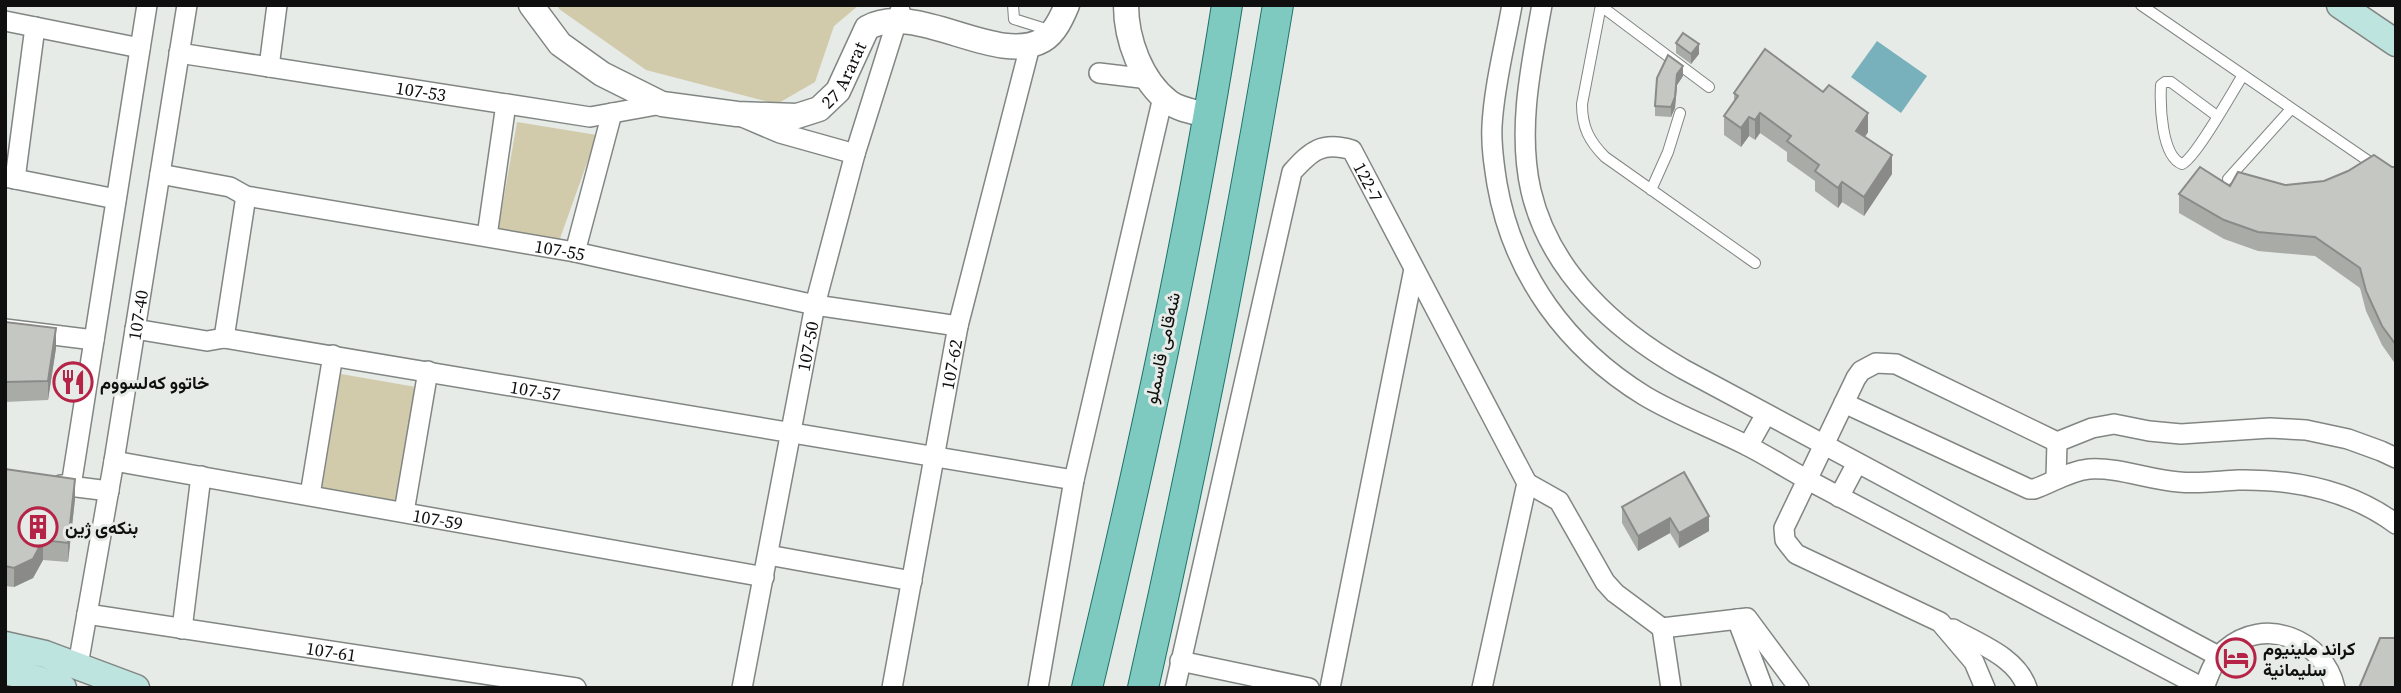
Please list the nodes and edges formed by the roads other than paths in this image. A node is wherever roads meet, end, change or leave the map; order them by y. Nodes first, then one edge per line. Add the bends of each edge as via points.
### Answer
1 (147, 5) edge
2 (187, 5) edge
3 (277, 5) edge
4 (531, 5) edge
5 (1013, 5) edge
6 (1068, 5) edge
7 (1126, 5) edge
8 (1227, 5) edge
9 (1278, 5) edge
10 (1512, 5) edge
11 (1542, 5) edge
12 (2141, 5) edge
13 (2340, 5) edge
14 (1601, 6) edge
15 (900, 10) junction
16 (5, 21) edge
17 (35, 27) junction
18 (1508, 28) junction
19 (1052, 31) junction
20 (1536, 38) junction
21 (2396, 43) edge
22 (1030, 46) junction
23 (140, 48) junction
24 (179, 53) junction
25 (269, 67) junction
26 (1100, 73) dead end
27 (2243, 75) junction
28 (1709, 87) dead end
29 (1156, 88) junction
30 (506, 104) junction
31 (662, 104) junction
32 (2291, 109) junction
33 (612, 113) junction
34 (1680, 113) dead end
35 (737, 114) junction
36 (1210, 116) junction
37 (2217, 116) junction
38 (855, 154) junction
39 (160, 174) junction
40 (10, 178) edge
41 (2228, 179) dead end
42 (2396, 180) edge
43 (1651, 190) junction
44 (246, 196) junction
45 (116, 200) junction
46 (487, 236) junction
47 (575, 252) junction
48 (1755, 263) dead end
49 (1414, 269) junction
50 (816, 305) junction
51 (958, 326) junction
52 (5, 329) edge
53 (135, 329) junction
54 (225, 338) junction
55 (94, 340) junction
56 (333, 355) junction
57 (429, 371) junction
58 (1844, 403) junction
59 (1766, 414) junction
60 (791, 433) junction
61 (2057, 442) junction
62 (1823, 445) junction
63 (1748, 446) junction
64 (934, 457) junction
65 (2396, 458) edge
66 (114, 461) junction
67 (1857, 463) junction
68 (201, 476) junction
69 (1805, 479) junction
70 (2056, 479) junction
71 (1074, 480) junction
72 (45, 482) edge
73 (1527, 483) junction
74 (71, 486) junction
75 (108, 491) junction
76 (310, 495) junction
77 (1839, 497) junction
78 (404, 512) junction
79 (2396, 524) edge
80 (768, 555) junction
81 (764, 577) junction
82 (912, 581) junction
83 (87, 614) junction
84 (1737, 619) junction
85 (1940, 622) junction
86 (1662, 628) junction
87 (181, 629) junction
88 (2220, 657) junction
89 (1180, 662) junction
90 (15, 666) edge
91 (78, 666) junction
92 (63, 688) edge
93 (136, 688) edge
94 (576, 688) edge
95 (742, 688) edge
96 (892, 688) edge
97 (1038, 688) edge
98 (1087, 688) edge
99 (1143, 688) edge
100 (1175, 688) edge
101 (1309, 688) edge
102 (1330, 688) edge
103 (1482, 688) edge
104 (1671, 688) edge
105 (1763, 688) edge
106 (1799, 688) edge
107 (1986, 688) edge
108 (2027, 688) edge
109 (2204, 688) edge
110 (2334, 688) edge

1 - 23 street
2 - 24 street, 107-40
3 - 25 street
4 - 31 street, 27 Ararat via 560,44 602,74
5 - 19 lane via 1014,19
6 - 19 street
7 - 29 street via 1132,44 1141,68
8 - 36 main road, شەقامی قاسملو
9 - 99 main road via 1259,122
10 - 18 street
11 - 20 street
12 - 27 lane
13 - 21 main road
14 - 28 lane
14 - 43 lane via 1582,118 1593,145
15 - 22 street via 948,17 998,40
15 - 35 street, 27 Ararat via 885,13 867,28 838,91 819,109 797,116
15 - 38 street, 107-50
16 - 17 street
17 - 23 street
17 - 40 street
18 - 20 street via 1526,29
18 - 63 street via 1492,151 1505,219 1534,286 1566,331 1620,380
19 - 22 street
20 - 59 street via 1526,107 1531,191 1565,266 1601,311 1633,337
22 - 51 street, 107-62
23 - 45 street
24 - 25 street, 107-53
24 - 39 street, 107-40
25 - 30 street, 107-53
26 - 29 street
27 - 32 lane
27 - 37 lane
29 - 36 street via 1171,104
29 - 71 street
30 - 33 street, 107-53 via 590,117
30 - 46 street
31 - 33 street, 107-53
31 - 35 street, 27 Ararat
32 - 41 lane
32 - 42 lane
33 - 47 street
34 - 43 lane
35 - 38 street via 780,133
36 - 98 main road, شەقامی قاسملو
37 - 37 lane via 2190,158 2177,162 2164,130 2161,85 2171,82
38 - 50 street, 107-50
39 - 44 street, 107-55 via 230,187
39 - 53 street, 107-40
40 - 45 street
43 - 48 lane
44 - 46 street, 107-55
44 - 54 street
45 - 55 street
46 - 47 street, 107-55
47 - 50 street, 107-55
49 - 73 street, 122-7
49 - 89 street, 122-7 via 1352,150 1315,149 1292,172
49 - 102 street
50 - 51 street, 107-55
50 - 60 street, 107-50
51 - 64 street, 107-62
52 - 55 street
53 - 54 street, 107-57 via 207,341
53 - 66 street, 107-40
54 - 56 street, 107-57
55 - 74 street
56 - 57 street, 107-57
56 - 76 street
57 - 60 street, 107-57
57 - 78 street
58 - 61 street via 1861,371 1885,362 1913,371
58 - 62 street
58 - 70 street via 2019,485 2034,489
59 - 62 street
59 - 63 street
60 - 64 street, 107-57
60 - 80 street, 107-50
61 - 65 street via 2114,424 2181,434 2270,428 2348,439
61 - 70 street
62 - 67 street
62 - 69 street
63 - 69 street
64 - 71 street, 107-57
64 - 82 street, 107-62
66 - 68 street, 107-59
66 - 75 street, 107-40
67 - 77 street
67 - 88 street
68 - 76 street, 107-59
68 - 87 street
69 - 77 street
69 - 85 street via 1784,528 1793,551
70 - 79 street via 2099,469 2182,483 2276,481 2346,496
71 - 97 street
72 - 74 street
73 - 86 street via 1559,501 1605,582
73 - 103 street
74 - 75 street
75 - 83 street, 107-40
76 - 78 street, 107-59
77 - 109 street
78 - 81 street, 107-59
80 - 81 street, 107-50
80 - 82 street
81 - 95 street, 107-50
82 - 96 street, 107-62
83 - 87 street, 107-61
83 - 91 street, 107-40
84 - 86 street
84 - 105 street
84 - 106 street via 1747,618
85 - 107 street via 1974,662
85 - 108 street via 2007,660
86 - 104 street
87 - 94 street, 107-61
88 - 109 street
88 - 110 street via 2242,639 2285,635 2305,643 2321,657
89 - 100 street, 122-7
89 - 101 street
90 - 91 main road
90 - 92 main road
91 - 93 main road

